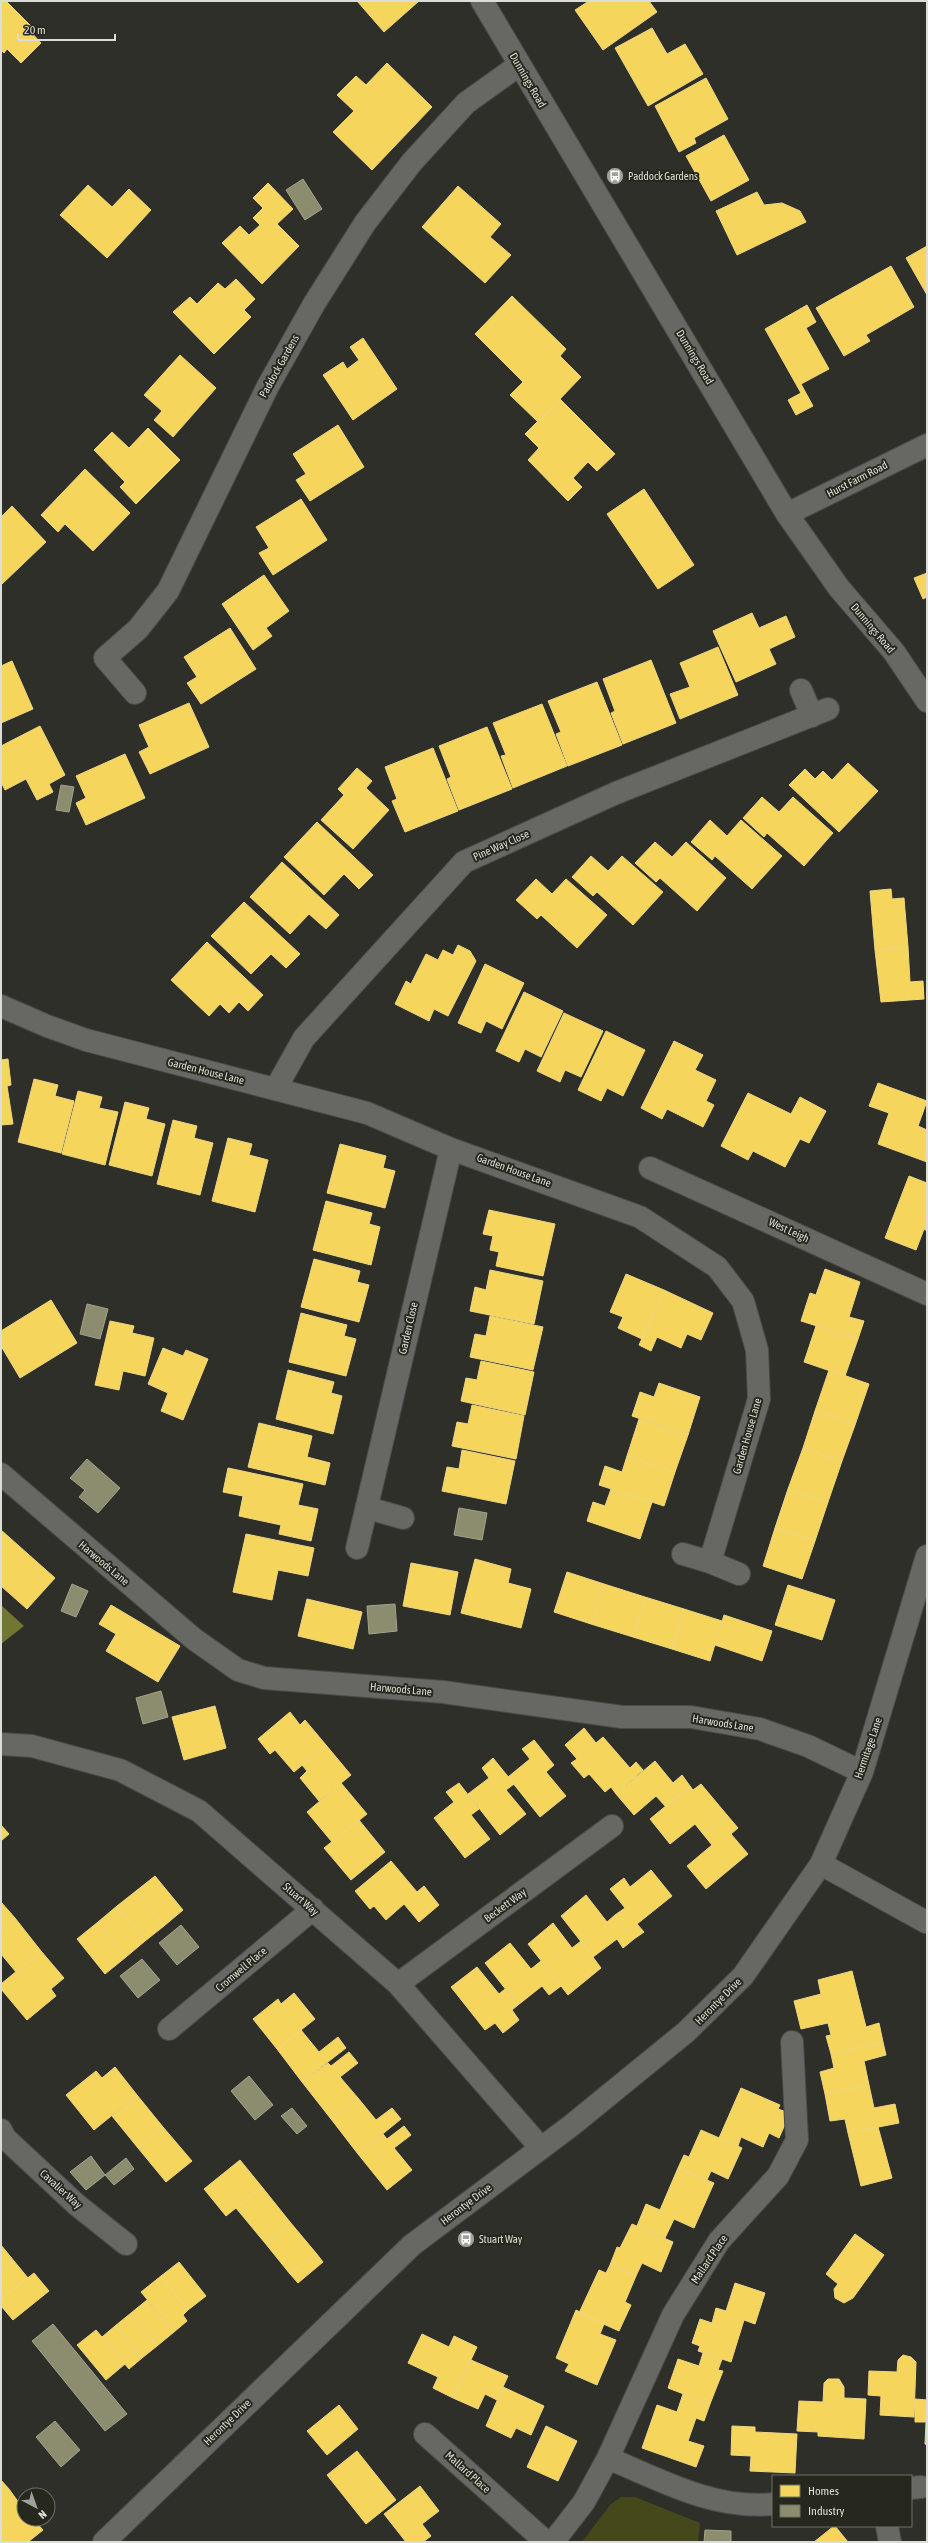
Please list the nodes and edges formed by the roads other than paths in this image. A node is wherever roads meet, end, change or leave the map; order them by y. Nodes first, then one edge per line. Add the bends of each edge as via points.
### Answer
1 (482, 1) edge
2 (519, 64) junction
3 (927, 445) edge
4 (787, 514) junction
5 (800, 690) dead end
6 (135, 693) dead end
7 (927, 701) edge
8 (1, 1006) edge
9 (276, 1088) junction
10 (451, 1149) junction
11 (650, 1168) dead end
12 (927, 1294) edge
13 (1, 1474) edge
14 (368, 1508) junction
15 (403, 1518) dead end
16 (357, 1548) dead end
17 (683, 1554) dead end
18 (927, 1556) edge
19 (710, 1562) junction
20 (738, 1574) dead end
21 (1, 1744) edge
22 (862, 1772) junction
23 (612, 1826) dead end
24 (821, 1864) junction
25 (313, 1909) junction
26 (927, 1923) edge
27 (398, 1984) junction
28 (169, 2029) dead end
29 (792, 2042) dead end
30 (1, 2130) edge
31 (541, 2148) junction
32 (126, 2244) dead end
33 (425, 2434) dead end
34 (608, 2458) junction
35 (772, 2504) edge
36 (887, 2527) edge
37 (110, 2540) edge
38 (546, 2542) edge
39 (553, 2542) edge
40 (890, 2542) edge

1 - 2 street, Dunnings Road
2 - 4 street, Dunnings Road
2 - 6 street, Paddock Gardens via 466,103 412,162 365,223 314,304 268,386 168,591 138,629 105,658
3 - 4 street, Hurst Farm Road
4 - 7 street, Dunnings Road via 839,588 894,652
5 - 9 street, Pine Way Close via 820,712 616,793 464,862 304,1038
8 - 9 street, Garden House Lane via 86,1040
9 - 10 street, Garden House Lane via 367,1113
10 - 14 street, Garden Close
10 - 19 street, Garden House Lane via 640,1217 717,1267 743,1301 757,1350 759,1398
11 - 12 street, West Leigh
13 - 22 street, Harwoods Lane via 194,1639 238,1670 264,1678 443,1692 622,1717 691,1717 760,1729 808,1746
14 - 15 street
14 - 16 street, Garden Close
17 - 19 street
18 - 22 street, Hermitage Lane
19 - 20 street
21 - 25 street, Stuart Way via 32,1746 120,1770 199,1811
22 - 24 street, Hermitage Lane
23 - 27 street, Beckett Way
24 - 26 street
24 - 31 street, Herontye Drive via 743,1976 686,2032
25 - 27 street, Stuart Way
25 - 28 street, Cromwell Place
27 - 31 street, Stuart Way
29 - 34 street, Mallard Place via 797,2140 778,2176 719,2241 673,2315
30 - 32 street, Cavalier Way via 5,2138 77,2205
31 - 37 street, Herontye Drive via 412,2245
33 - 38 street, Mallard Place
34 - 35 street via 695,2495 757,2505
34 - 39 street, Mallard Place via 584,2502
36 - 40 street

